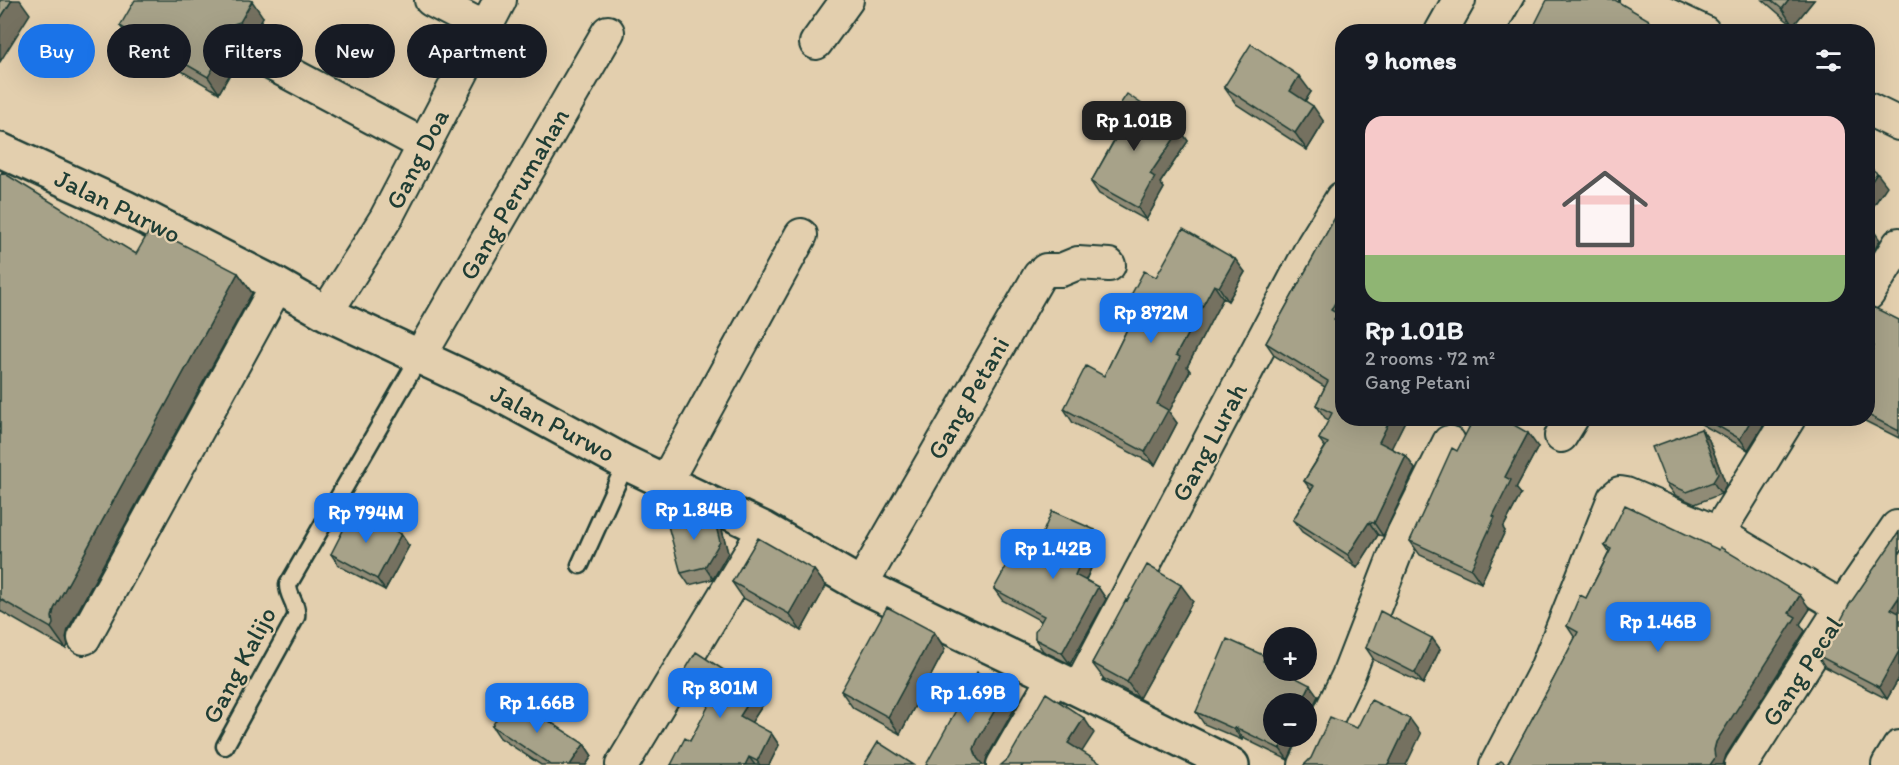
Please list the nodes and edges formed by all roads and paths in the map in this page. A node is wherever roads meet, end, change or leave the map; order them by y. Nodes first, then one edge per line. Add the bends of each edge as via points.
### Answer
1 (431, 0) edge
2 (500, 0) edge
3 (847, 0) edge
4 (1459, 0) edge
5 (1544, 0) edge
6 (1636, 0) edge
7 (477, 24) edge
8 (487, 24) edge
9 (1446, 24) edge
10 (1530, 24) edge
11 (1687, 24) edge
12 (608, 32) dead end
13 (816, 44) dead end
14 (298, 78) edge
15 (459, 78) edge
16 (1875, 112) edge
17 (1899, 124) edge
18 (424, 145) junction
19 (0, 150) edge
20 (1335, 209) edge
21 (801, 235) dead end
22 (1899, 244) edge
23 (1109, 265) dead end
24 (1875, 283) edge
25 (277, 285) junction
26 (326, 313) junction
27 (420, 356) junction
28 (1784, 426) edge
29 (1449, 442) dead end
30 (626, 463) junction
31 (666, 481) junction
32 (1897, 527) dead end
33 (764, 529) junction
34 (1718, 533) junction
35 (580, 565) dead end
36 (861, 585) junction
37 (1842, 608) junction
38 (84, 638) dead end
39 (1066, 683) junction
40 (225, 746) dead end
41 (1899, 747) edge
42 (622, 765) edge
43 (1004, 765) edge
44 (1232, 765) edge
45 (1305, 765) edge
46 (1496, 765) edge
47 (1741, 765) edge
48 (1888, 765) edge

1 - 7 street
2 - 8 street, Gang Doa
3 - 13 street
4 - 9 street
5 - 10 street
6 - 11 street
12 - 27 street, Gang Perumahan
14 - 18 street
15 - 18 street, Gang Doa
16 - 17 street
18 - 26 street, Gang Doa via 386,218
19 - 25 street, Jalan Purwo via 124,207
20 - 39 street, Gang Lurah
21 - 31 street
22 - 24 street
23 - 36 street, Gang Petani via 1078,263 1061,270 1046,270 1039,276
25 - 26 street, Jalan Purwo
25 - 38 street
26 - 27 street, Jalan Purwo
27 - 30 street, Jalan Purwo
27 - 40 lane, Gang Kalijo via 288,585 296,616
28 - 34 street
29 - 45 street via 1403,534 1348,676
30 - 31 street, Jalan Purwo
30 - 35 lane
31 - 33 street, Jalan Purwo
32 - 37 street, Gang Pecal
33 - 36 street, Jalan Purwo
33 - 42 street
34 - 37 street
34 - 46 street via 1626,494 1614,498 1546,669
36 - 39 street, Jalan Purwo
37 - 47 street, Gang Pecal
39 - 43 street, Gang Lurah
39 - 44 street, Jalan Purwo
41 - 48 street

